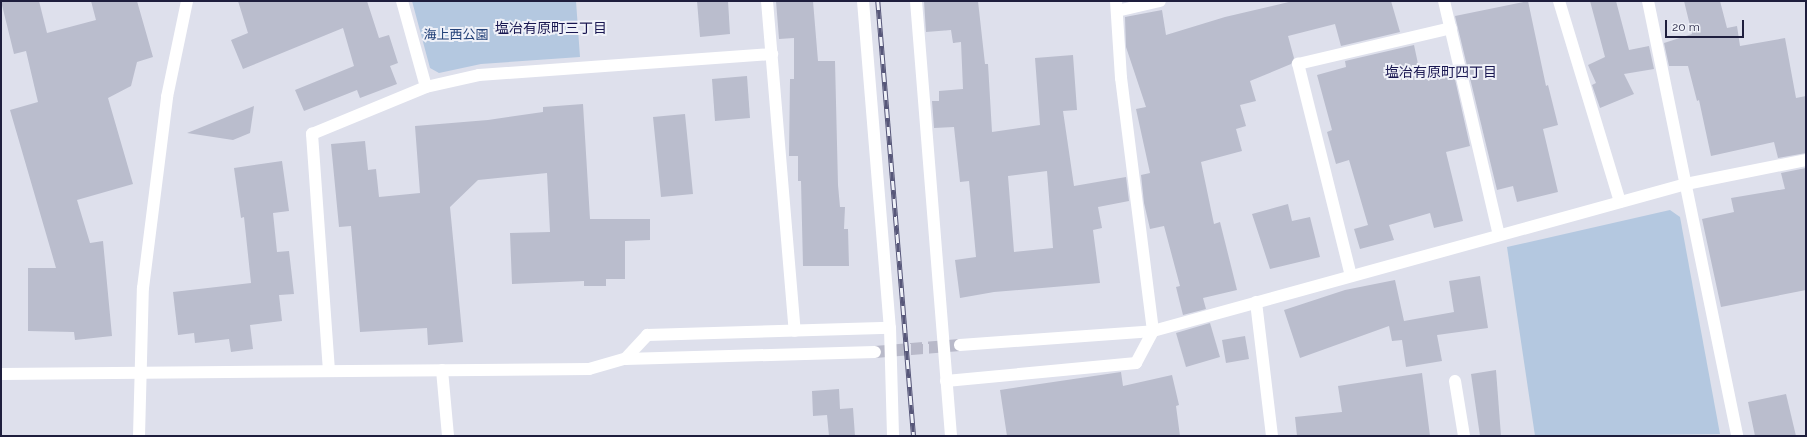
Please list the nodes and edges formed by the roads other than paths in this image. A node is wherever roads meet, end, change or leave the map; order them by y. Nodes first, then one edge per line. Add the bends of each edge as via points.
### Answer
1 (187, 1) edge
2 (402, 1) edge
3 (767, 1) edge
4 (863, 1) edge
5 (916, 1) edge
6 (1160, 1) edge
7 (1444, 1) edge
8 (1559, 1) edge
9 (1648, 1) edge
10 (1116, 6) edge
11 (1451, 28) junction
12 (772, 54) junction
13 (426, 87) junction
14 (1806, 160) edge
15 (1686, 184) junction
16 (1620, 202) junction
17 (1499, 235) junction
18 (1351, 276) junction
19 (1256, 302) junction
20 (890, 328) junction
21 (795, 331) junction
22 (1153, 331) junction
23 (960, 345) tunnel mouth
24 (875, 352) tunnel mouth
25 (625, 359) junction
26 (442, 370) junction
27 (329, 371) junction
28 (140, 372) junction
29 (1, 374) edge
30 (946, 381) junction
31 (1455, 381) dead end
32 (139, 436) edge
33 (448, 436) edge
34 (893, 436) edge
35 (951, 436) edge
36 (1272, 436) edge
37 (1464, 436) edge
38 (1737, 436) edge

1 - 28 street via 167,97 152,212 143,288
2 - 13 street
3 - 12 street
4 - 20 street
5 - 30 street
6 - 10 street
7 - 11 street
8 - 16 street
9 - 15 street
10 - 22 street via 1121,78
11 - 17 street
11 - 18 street via 1298,64
12 - 13 street via 479,75
12 - 21 street
13 - 27 street via 312,134
14 - 15 street
15 - 16 street
15 - 38 street
16 - 17 street
17 - 18 street
18 - 19 street
19 - 22 street
19 - 36 street
20 - 21 street
20 - 34 street
21 - 25 street via 647,335
22 - 23 street
22 - 30 street via 1136,364
24 - 25 street
25 - 26 street via 589,369
26 - 27 street
26 - 33 street
27 - 28 street
28 - 29 street
28 - 32 street
30 - 35 street
31 - 37 street

